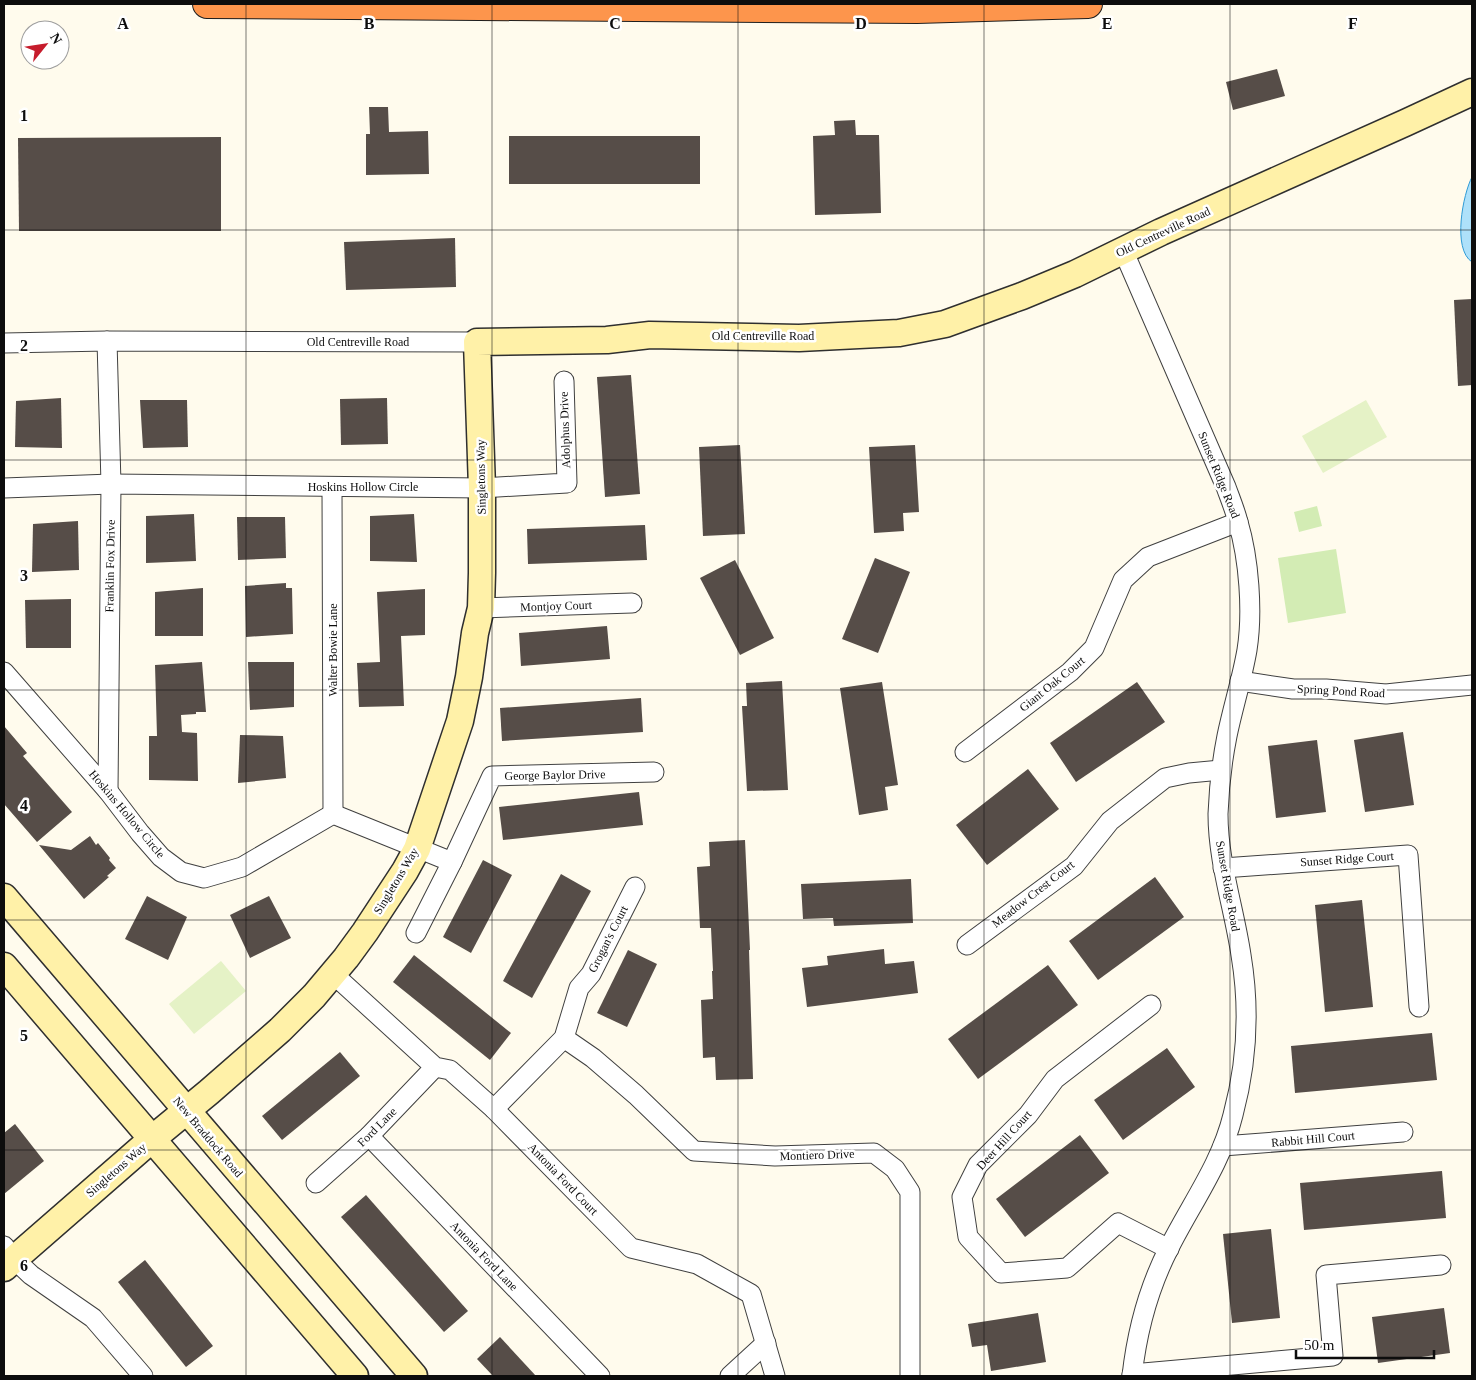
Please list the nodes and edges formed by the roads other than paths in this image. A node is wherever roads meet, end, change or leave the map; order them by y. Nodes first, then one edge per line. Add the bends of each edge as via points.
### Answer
1 (207, 4) edge
2 (305, 4) edge
3 (1088, 4) edge
4 (1472, 92) edge
5 (1123, 250) junction
6 (107, 341) junction
7 (477, 342) junction
8 (4, 343) edge
9 (564, 381) dead end
10 (111, 484) junction
11 (332, 487) junction
12 (4, 488) edge
13 (482, 488) junction
14 (1238, 522) junction
15 (632, 603) dead end
16 (481, 608) junction
17 (4, 672) edge
18 (1240, 681) junction
19 (1472, 685) edge
20 (965, 752) dead end
21 (1221, 770) junction
22 (654, 772) dead end
23 (108, 790) junction
24 (333, 814) junction
25 (417, 848) junction
26 (452, 862) junction
27 (1223, 868) junction
28 (635, 887) dead end
29 (4, 897) edge
30 (416, 933) dead end
31 (967, 945) dead end
32 (4, 966) edge
33 (332, 974) junction
34 (1151, 1005) dead end
35 (1420, 1007) dead end
36 (564, 1038) junction
37 (435, 1067) junction
38 (494, 1109) junction
39 (187, 1112) junction
40 (1402, 1132) dead end
41 (369, 1136) junction
42 (152, 1139) junction
43 (1223, 1146) junction
44 (316, 1183) dead end
45 (1169, 1249) junction
46 (7, 1258) edge
47 (1441, 1265) dead end
48 (766, 1343) junction
49 (1132, 1375) edge
50 (143, 1376) edge
51 (355, 1376) edge
52 (414, 1376) edge
53 (600, 1376) edge
54 (730, 1376) edge
55 (775, 1376) edge
56 (910, 1376) edge

1 - 2 highway
2 - 3 highway via 917,9
4 - 5 street, Old Centreville Road
5 - 7 street, Old Centreville Road via 1075,274 961,319 899,333 799,338 650,335 607,340
5 - 14 street, Sunset Ridge Road via 1226,487
6 - 7 street, Old Centreville Road
6 - 8 street, Old Centreville Road
6 - 10 street, Franklin Fox Drive
7 - 13 street, Singletons Way
9 - 13 street, Adolphus Drive via 567,483
10 - 11 street, Hoskins Hollow Circle
10 - 12 street, Hoskins Hollow Circle
10 - 23 street, Franklin Fox Drive
11 - 13 street, Hoskins Hollow Circle
11 - 24 street, Walter Bowie Lane
13 - 16 street, Singletons Way
14 - 18 street, Sunset Ridge Road via 1246,561 1249,608 1247,648
14 - 20 street, Giant Oak Court via 1148,557 1123,580 1094,648 1070,672
15 - 16 street, Montjoy Court
16 - 25 street, Singletons Way via 460,721
17 - 23 street, Hoskins Hollow Circle
18 - 19 street, Spring Pond Road via 1293,689 1386,694
18 - 21 street, Sunset Ridge Road
21 - 27 street, Sunset Ridge Road via 1218,814
21 - 31 street, Meadow Crest Court via 1165,778 1110,821 1074,866
22 - 26 street, George Baylor Drive via 492,776
23 - 24 street, Hoskins Hollow Circle via 140,834 161,856 181,872 204,878 242,867
24 - 25 street
25 - 26 street
25 - 33 street, Singletons Way via 365,932
26 - 30 street, George Baylor Drive
27 - 35 street, Sunset Ridge Court via 1408,855
27 - 43 street, Sunset Ridge Road via 1246,986 1247,1029 1243,1072
28 - 36 street, Grogan's Court via 590,974 579,988
29 - 39 street, New Braddock Road
32 - 42 street
33 - 37 street, Antonia Ford Court
33 - 39 street, Singletons Way via 280,1030
34 - 45 street, Deer Hill Court via 1056,1079 1028,1115 978,1165 962,1197 968,1237 1001,1272 1067,1268 1118,1223
36 - 38 street, Grogan's Court
36 - 56 street, Montiero Drive via 636,1095 694,1151 775,1156 874,1153 895,1170 910,1192
37 - 38 street, Antonia Ford Court via 450,1070
37 - 41 street, Ford Lane
38 - 48 street, Antonia Ford Court via 631,1248 697,1264 751,1294
39 - 42 street, Singletons Way
39 - 52 street, New Braddock Road
40 - 43 street, Rabbit Hill Court
41 - 44 street, Ford Lane
41 - 53 street, Antonia Ford Lane
42 - 46 street, Singletons Way
42 - 51 street
43 - 45 street, Sunset Ridge Road
45 - 49 street, Sunset Ridge Road via 1152,1284 1141,1322
46 - 50 street via 93,1318
47 - 49 street via 1326,1275 1333,1356
48 - 54 street
48 - 55 street, Antonia Ford Court

